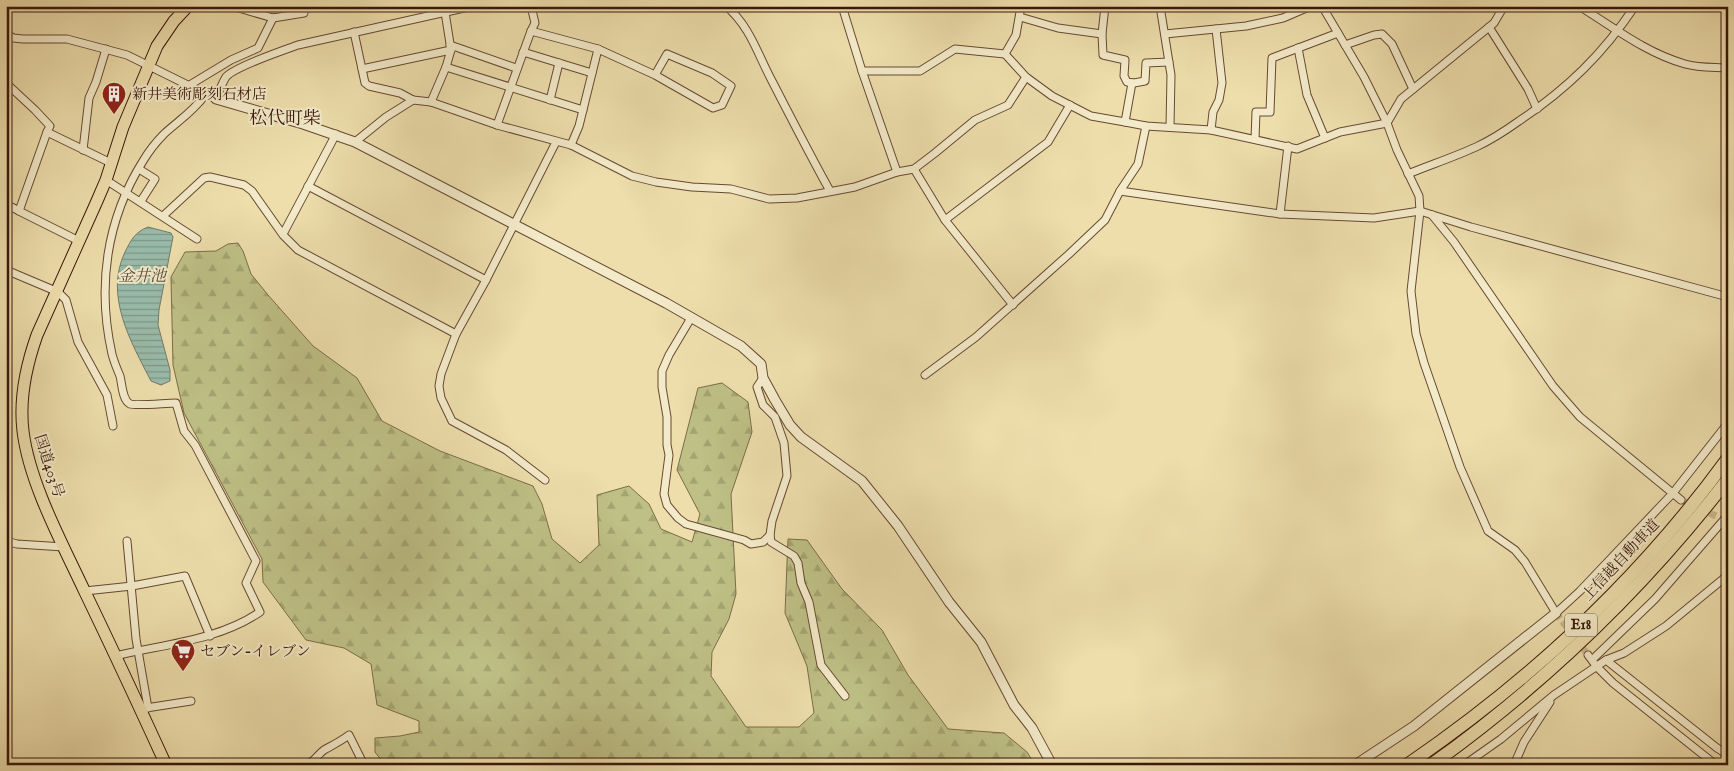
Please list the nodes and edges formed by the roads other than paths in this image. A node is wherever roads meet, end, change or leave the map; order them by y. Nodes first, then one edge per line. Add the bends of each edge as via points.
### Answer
1 (188, 6) edge
2 (232, 6) edge
3 (317, 6) edge
4 (473, 6) edge
5 (531, 6) edge
6 (726, 6) edge
7 (842, 6) edge
8 (1020, 6) edge
9 (1105, 6) edge
10 (1160, 6) edge
11 (1311, 6) edge
12 (1322, 6) edge
13 (1504, 6) edge
14 (1579, 6) edge
15 (1636, 6) edge
16 (303, 8) edge
17 (445, 12) junction
18 (1020, 17) junction
19 (273, 18) junction
20 (1489, 27) junction
21 (1216, 29) junction
22 (531, 31) junction
23 (1619, 31) junction
24 (354, 32) junction
25 (6, 33) edge
26 (1338, 33) junction
27 (1102, 34) junction
28 (1165, 34) junction
29 (1345, 45) junction
30 (450, 47) junction
31 (1298, 48) junction
32 (106, 49) junction
33 (598, 49) junction
34 (523, 52) junction
35 (1005, 54) junction
36 (1169, 62) junction
37 (559, 63) junction
38 (149, 65) junction
39 (446, 67) junction
40 (516, 68) junction
41 (1728, 68) edge
42 (362, 69) junction
43 (862, 70) junction
44 (592, 73) junction
45 (655, 75) junction
46 (1026, 77) junction
47 (6, 83) edge
48 (1132, 83) junction
49 (188, 86) junction
50 (509, 88) junction
51 (1413, 89) junction
52 (205, 95) junction
53 (216, 99) junction
54 (413, 100) junction
55 (550, 100) junction
56 (431, 102) junction
57 (1070, 105) junction
58 (1537, 108) junction
59 (583, 110) junction
60 (1125, 122) junction
61 (1387, 123) junction
62 (497, 125) junction
63 (1146, 126) junction
64 (1170, 127) junction
65 (1211, 130) junction
66 (47, 132) junction
67 (336, 134) junction
68 (1325, 138) junction
69 (1255, 139) junction
70 (355, 142) junction
71 (556, 142) junction
72 (571, 145) junction
73 (1288, 146) junction
74 (83, 150) junction
75 (111, 163) junction
76 (139, 168) junction
77 (914, 169) junction
78 (897, 172) junction
79 (1408, 174) junction
80 (106, 180) junction
81 (308, 186) junction
82 (830, 191) junction
83 (1120, 191) junction
84 (128, 192) junction
85 (141, 202) junction
86 (6, 204) edge
87 (1420, 211) junction
88 (19, 212) junction
89 (1280, 214) junction
90 (1432, 214) junction
91 (163, 216) junction
92 (945, 220) junction
93 (514, 225) junction
94 (282, 234) junction
95 (197, 239) dead end
96 (79, 241) junction
97 (6, 270) edge
98 (486, 280) junction
99 (58, 292) junction
100 (1728, 297) edge
101 (1013, 305) junction
102 (691, 318) junction
103 (456, 334) junction
104 (925, 375) dead end
105 (764, 378) junction
106 (1728, 423) edge
107 (113, 426) dead end
108 (1728, 458) edge
109 (1728, 479) edge
110 (545, 480) dead end
111 (1673, 493) junction
112 (1681, 500) tunnel mouth
113 (1716, 516) tunnel mouth
114 (1727, 516) edge
115 (770, 535) junction
116 (6, 541) edge
117 (126, 541) dead end
118 (64, 547) junction
119 (1728, 575) edge
120 (132, 586) junction
121 (85, 591) junction
122 (1556, 613) junction
123 (210, 636) junction
124 (138, 651) junction
125 (115, 656) junction
126 (1606, 660) junction
127 (1597, 667) junction
128 (1554, 695) junction
129 (845, 696) dead end
130 (191, 702) dead end
131 (144, 709) junction
132 (1728, 755) edge
133 (309, 764) edge
134 (166, 765) edge
135 (364, 765) edge
136 (1052, 765) edge
137 (1355, 765) edge
138 (1407, 765) edge
139 (1431, 765) edge
140 (1464, 765) edge
141 (1514, 765) edge
142 (1716, 765) edge

1 - 38 highway, 国道403号 via 165,32
2 - 19 street
3 - 16 street
4 - 17 street
5 - 22 street via 535,23
6 - 82 street via 749,33
7 - 43 street
8 - 18 street
9 - 27 street
10 - 28 street
11 - 21 street via 1283,18
12 - 26 street
13 - 20 street
14 - 23 street
15 - 23 street
16 - 19 street via 304,13
17 - 24 street
17 - 30 street
18 - 27 street via 1058,28
18 - 35 street via 1016,35
19 - 49 street via 258,48 230,60
20 - 51 street
20 - 58 street
21 - 28 street
21 - 65 street via 1222,83
22 - 33 street
22 - 34 street
23 - 41 street via 1642,47 1687,65
23 - 58 street via 1564,88
24 - 42 street
24 - 53 street via 298,45 237,70 226,77
25 - 32 street via 23,40 67,38
26 - 29 street
26 - 31 street
27 - 48 street via 1103,55 1125,60 1124,76 1127,82
28 - 36 street
29 - 51 street via 1382,34 1392,44
29 - 61 street
30 - 39 street
30 - 40 street
30 - 42 street
31 - 68 street via 1307,95
31 - 69 street via 1272,58 1270,112 1256,112
32 - 38 street
32 - 74 street via 89,98
33 - 44 street
33 - 45 street
34 - 37 street
34 - 40 street
35 - 43 street via 954,49 920,71
35 - 46 street
36 - 48 street via 1146,63 1145,81
36 - 64 street
37 - 44 street
37 - 55 street
38 - 49 street
38 - 75 highway, 国道403号
39 - 50 street
39 - 56 street
40 - 50 street
42 - 54 street via 368,86 400,93
43 - 78 street
44 - 59 street
45 - 45 street via 714,108 722,105 731,86 712,73 667,54
46 - 57 street
46 - 77 street via 1008,105 975,120
47 - 66 street via 50,126
48 - 60 street
49 - 52 street
50 - 55 street
50 - 62 street
51 - 61 street via 1401,98
52 - 53 street
52 - 76 street via 156,143
53 - 67 street
54 - 56 street
54 - 70 street
55 - 59 street
56 - 62 street
57 - 60 street via 1090,116
57 - 92 street via 1048,142
58 - 79 street via 1476,147
59 - 72 street
60 - 63 street
61 - 68 street
61 - 79 street
62 - 71 street
63 - 64 street
63 - 83 street via 1138,164
64 - 65 street
65 - 69 street
66 - 74 street
66 - 88 street
67 - 70 street
67 - 81 street
68 - 73 street via 1297,149
69 - 73 street
70 - 93 street
71 - 72 street
71 - 93 street
72 - 82 street via 632,176 656,182 731,189 769,199 797,198
73 - 89 street
74 - 75 street
75 - 80 highway, 国道403号
76 - 84 street
76 - 85 street via 155,179
77 - 78 street
77 - 92 street
78 - 82 street via 855,187
79 - 87 street via 1419,196
80 - 84 street
80 - 96 highway, 国道403号
81 - 94 street
81 - 98 street
83 - 89 street
83 - 101 street via 1105,220
84 - 85 street
84 - 123 street via 110,237 105,276 110,342 126,399 132,404 176,403 184,430 256,562 246,583 260,612
85 - 91 street
86 - 88 street
87 - 89 street via 1374,218
87 - 90 street
87 - 122 street via 1411,291 1424,363 1460,467 1484,524 1525,562
88 - 96 street
90 - 100 street
90 - 111 street via 1553,386 1580,418
91 - 94 street via 199,181 210,177 252,190
91 - 95 street
92 - 101 street
93 - 98 street
93 - 102 street
94 - 103 street via 298,250
96 - 99 highway, 国道403号
97 - 99 street
98 - 103 street
99 - 107 street via 66,300 78,342 107,395
99 - 118 highway, 国道403号 via 29,356 22,406 23,431 31,468
101 - 104 street
102 - 105 street via 741,346 761,364
102 - 115 street via 662,371 669,455 664,494 667,505 686,524 751,544 763,542
103 - 110 street via 439,386 448,416 506,450
105 - 115 street via 757,387 762,405 775,417 784,443 787,476
105 - 136 street via 800,437 862,481 898,526 949,602 981,642 1014,705 1032,728
106 - 111 street
108 - 138 highway, 上信越自動車道 / E18 via 1673,528 1587,619 1497,699
109 - 139 highway, 上信越自動車道 / E18 via 1653,569 1596,628 1504,710
111 - 112 street
111 - 122 street via 1580,592
113 - 114 street
114 - 127 street via 1655,599 1591,657
115 - 129 street via 771,542 794,556 798,563 822,665
116 - 118 street
117 - 120 street
118 - 121 highway, 国道403号
119 - 126 street via 1666,626 1624,653
120 - 121 street
120 - 123 street via 185,576
120 - 124 street
121 - 125 highway, 国道403号
122 - 137 street via 1414,726
123 - 124 street
124 - 125 street
124 - 131 street
125 - 131 highway, 国道403号
126 - 127 street
126 - 132 street
127 - 128 street
127 - 142 street
128 - 140 street
128 - 141 street via 1524,742
130 - 131 street
131 - 134 highway, 国道403号
133 - 135 street via 322,751 349,735

